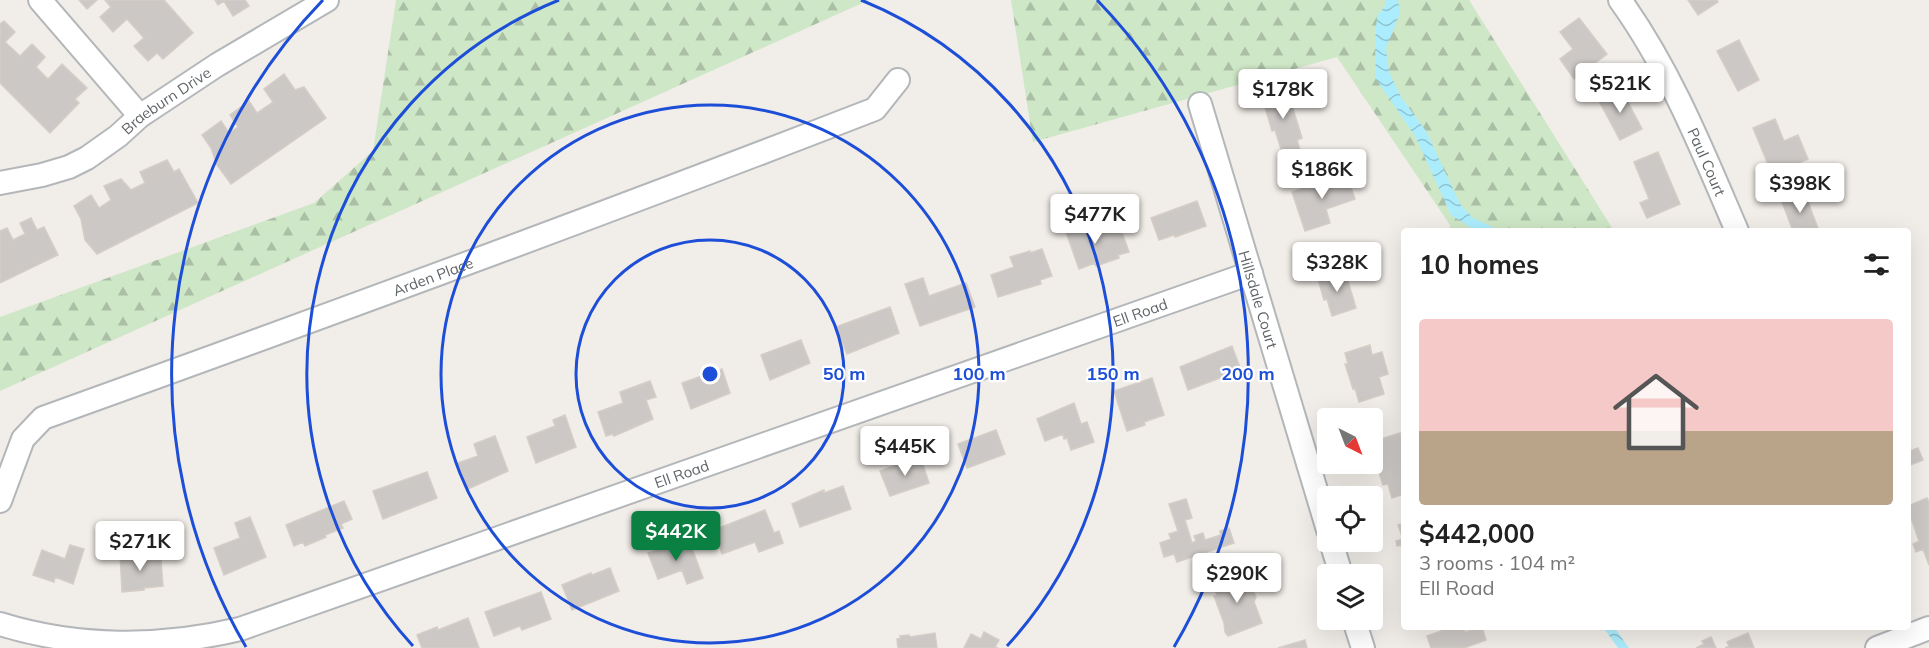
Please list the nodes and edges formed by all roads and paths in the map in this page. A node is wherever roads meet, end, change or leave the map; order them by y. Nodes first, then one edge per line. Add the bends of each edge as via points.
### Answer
1 (40, 0) edge
2 (327, 0) edge
3 (1620, 0) edge
4 (898, 80) dead end
5 (1200, 104) dead end
6 (140, 116) junction
7 (0, 183) edge
8 (1736, 228) edge
9 (1251, 273) junction
10 (1317, 493) edge
11 (0, 501) edge
12 (0, 624) edge
13 (1929, 627) edge
14 (1357, 630) edge
15 (1901, 632) edge
16 (209, 642) edge
17 (1363, 648) edge
18 (1877, 648) edge

1 - 6 street
2 - 6 street, Braeburn Drive
3 - 8 street, Paul Court via 1684,110
4 - 11 street, Arden Place via 875,109 473,262 43,418 23,439
5 - 9 street, Hillsdale Court
6 - 7 street, Braeburn Drive via 118,136 69,167
9 - 10 street, Hillsdale Court
9 - 16 street, Ell Road
12 - 16 street, Ell Road via 44,637 86,643
13 - 15 street
14 - 17 street
15 - 18 street

